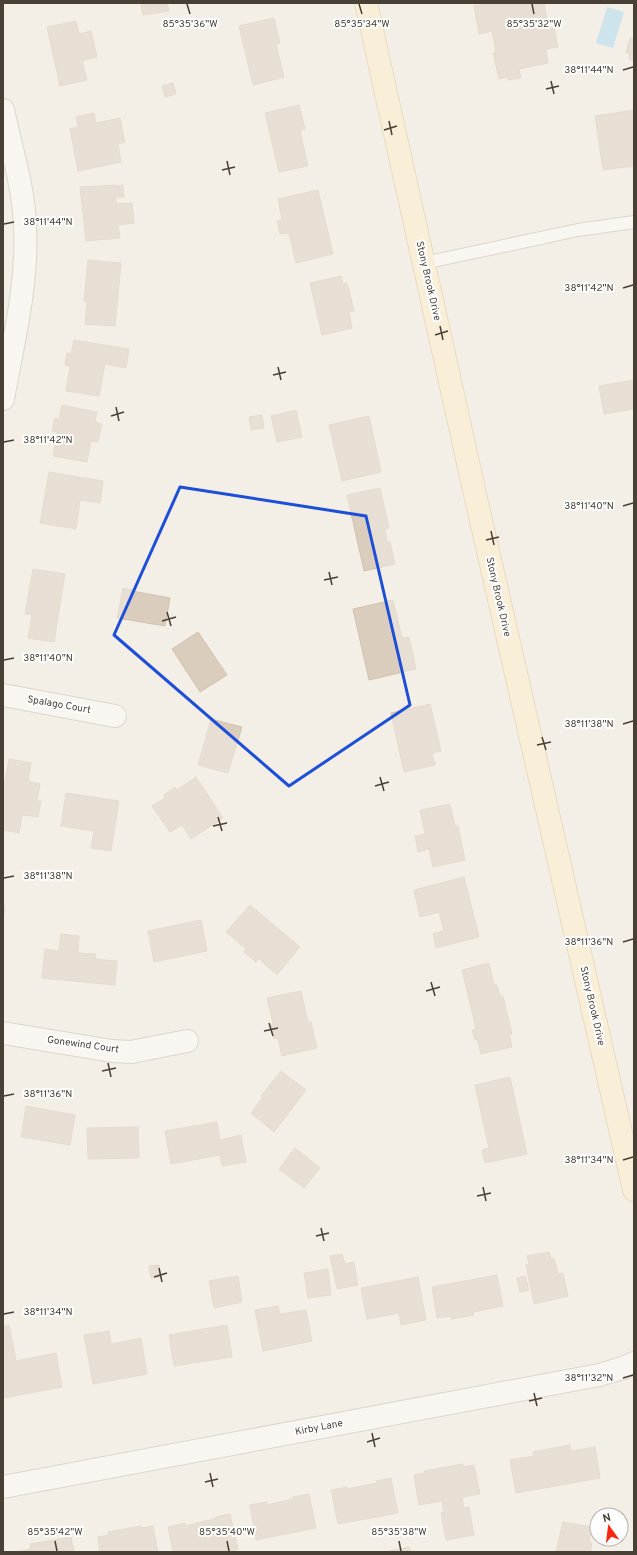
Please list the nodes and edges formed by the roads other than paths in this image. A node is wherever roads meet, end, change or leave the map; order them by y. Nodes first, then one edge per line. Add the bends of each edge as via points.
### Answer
1 (366, 3) edge
2 (3, 110) edge
3 (634, 222) edge
4 (424, 263) junction
5 (3, 399) edge
6 (3, 695) edge
7 (114, 716) dead end
8 (3, 1033) edge
9 (187, 1041) dead end
10 (634, 1190) edge
11 (634, 1363) edge
12 (3, 1487) edge

1 - 4 street, Stony Brook Drive
2 - 5 street via 25,226 24,282
3 - 4 lane via 578,230
4 - 10 street, Stony Brook Drive
6 - 7 street, Spalago Court
8 - 9 street, Gonewind Court via 132,1052
11 - 12 street, Kirby Lane via 599,1375

